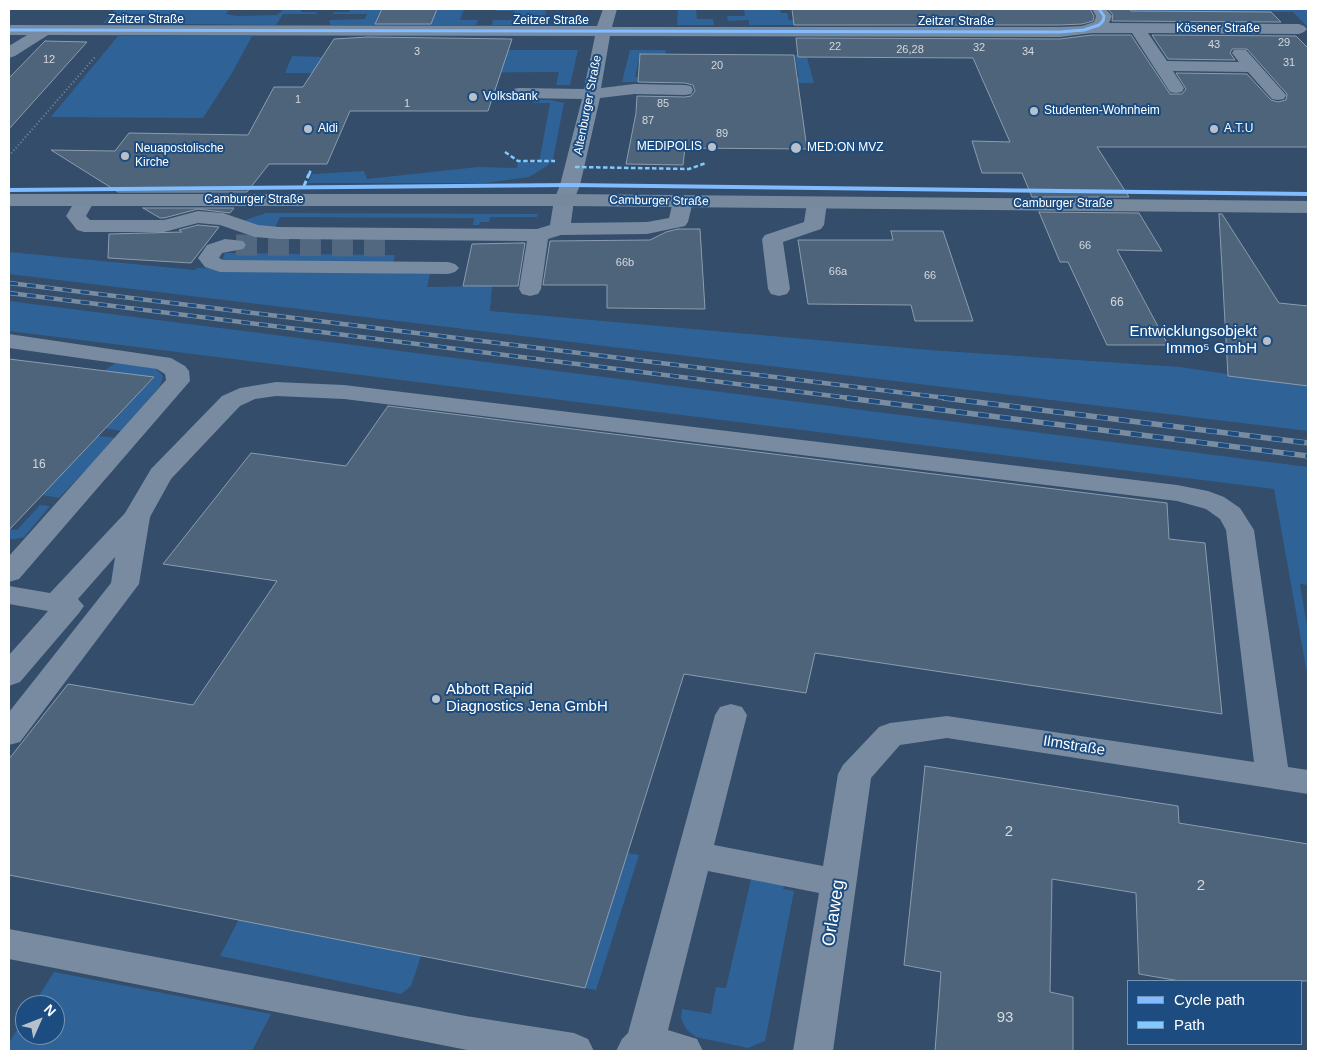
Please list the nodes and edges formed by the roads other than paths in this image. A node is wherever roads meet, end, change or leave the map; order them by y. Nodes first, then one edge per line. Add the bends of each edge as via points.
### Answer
1 (610, 9) edge
2 (1099, 9) edge
3 (22, 15) dead end
4 (9, 28) edge
5 (1092, 28) junction
6 (1137, 28) junction
7 (1299, 29) dead end
8 (44, 30) junction
9 (602, 32) junction
10 (1233, 45) dead end
11 (9, 53) edge
12 (1162, 66) junction
13 (1252, 67) junction
14 (1176, 88) dead end
15 (685, 90) dead end
16 (519, 93) dead end
17 (591, 94) junction
18 (1278, 95) dead end
19 (9, 200) edge
20 (85, 200) joint
21 (564, 200) junction
22 (683, 201) junction
23 (817, 203) junction
24 (1308, 207) edge
25 (204, 209) junction
26 (560, 229) junction
27 (538, 235) junction
28 (456, 240) junction
29 (236, 245) tunnel mouth
30 (388, 246) tunnel mouth
31 (530, 289) dead end
32 (779, 289) dead end
33 (9, 341) edge
34 (136, 517) junction
35 (9, 573) edge
36 (9, 596) edge
37 (63, 605) junction
38 (9, 675) edge
39 (731, 715) dead end
40 (9, 734) edge
41 (856, 774) joint
42 (1273, 776) junction
43 (1308, 782) edge
44 (695, 855) junction
45 (839, 883) junction
46 (9, 944) edge
47 (641, 1047) edge
48 (574, 1051) edge
49 (683, 1051) edge
50 (813, 1051) edge

1 - 9 street, Altenburger Straße
2 - 5 street via 1104,21
3 - 4 street
4 - 8 street, Zeitzer Straße
5 - 6 street, Kösener Straße
5 - 9 street, Zeitzer Straße via 1060,32 851,24
6 - 7 street, Kösener Straße
6 - 12 street
8 - 9 street, Zeitzer Straße
8 - 11 street
9 - 17 street, Altenburger Straße
10 - 13 street, Kösener Straße
12 - 13 street
12 - 14 street
13 - 18 street, Kösener Straße
15 - 17 street via 634,89
16 - 17 street
17 - 21 street, Altenburger Straße via 587,121
19 - 20 main road
20 - 25 street via 76,216 84,226 164,226
21 - 22 main road, Camburger Straße
21 - 25 main road, Camburger Straße
21 - 26 street, Altenburger Straße
22 - 23 main road, Camburger Straße
22 - 26 street via 678,222 647,228
23 - 24 main road, Camburger Straße
23 - 32 street via 814,225 772,240
25 - 28 street via 255,231
26 - 27 street
27 - 28 street
27 - 31 street
28 - 29 street via 446,275 220,266 208,258 214,249
28 - 30 street
33 - 35 street via 163,363 177,371 178,381
34 - 37 street
34 - 40 street via 125,584
34 - 42 street via 160,475 231,401 249,393 276,389 344,392 1199,497 1223,509 1240,530
36 - 37 street
37 - 38 street
39 - 44 street
41 - 42 street, Ilmstraße via 890,735 947,727
41 - 45 street, Orlaweg
42 - 43 street, Ilmstraße
44 - 45 street
44 - 47 street
45 - 50 street, Orlaweg
46 - 48 street
47 - 49 street

